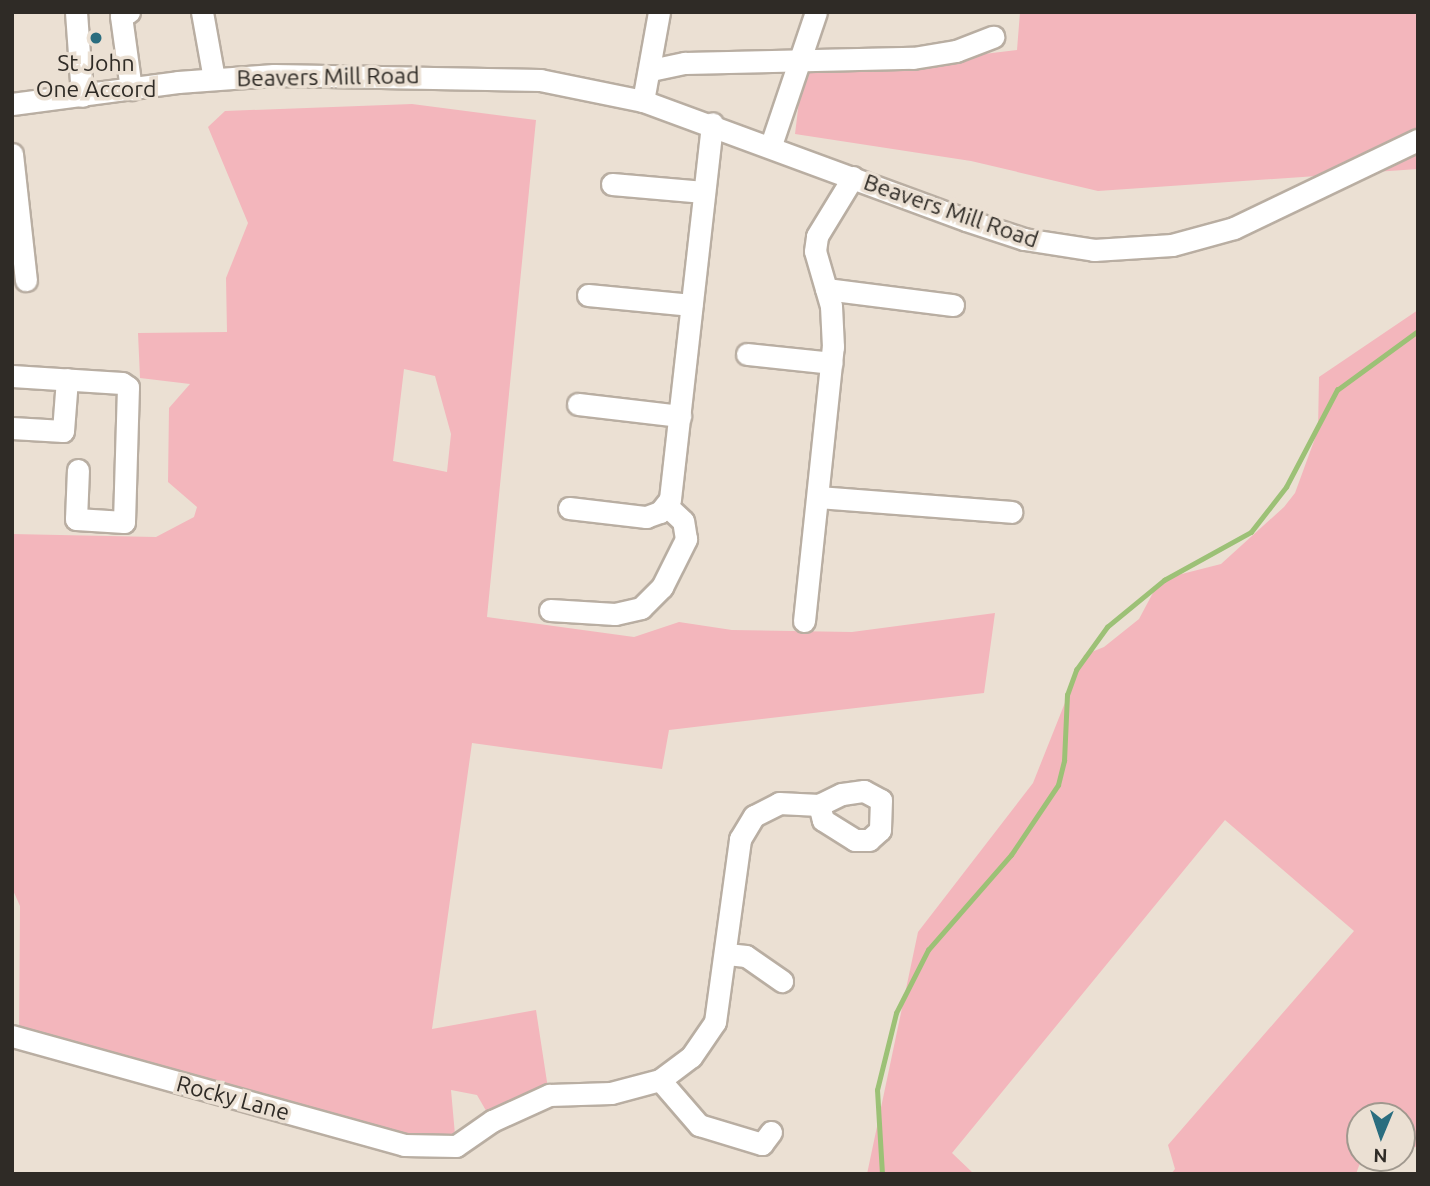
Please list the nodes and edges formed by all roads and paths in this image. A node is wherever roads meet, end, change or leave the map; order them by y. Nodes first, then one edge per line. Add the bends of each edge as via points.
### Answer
1 (76, 12) edge
2 (128, 12) edge
3 (202, 12) edge
4 (660, 12) edge
5 (816, 12) edge
6 (993, 37) dead end
7 (653, 60) junction
8 (800, 61) junction
9 (214, 79) junction
10 (131, 89) junction
11 (82, 96) junction
12 (643, 101) junction
13 (12, 104) edge
14 (712, 123) junction
15 (1418, 140) edge
16 (771, 145) junction
17 (12, 154) edge
18 (853, 177) junction
19 (612, 184) dead end
20 (704, 192) junction
21 (26, 280) dead end
22 (826, 289) junction
23 (589, 295) dead end
24 (953, 305) dead end
25 (692, 306) junction
26 (747, 355) dead end
27 (832, 363) junction
28 (12, 376) edge
29 (66, 379) junction
30 (578, 404) dead end
31 (680, 416) junction
32 (12, 428) edge
33 (78, 470) dead end
34 (818, 497) junction
35 (667, 506) junction
36 (569, 508) dead end
37 (1011, 512) dead end
38 (550, 610) dead end
39 (804, 621) dead end
40 (819, 805) dead end
41 (727, 954) junction
42 (782, 981) dead end
43 (12, 1036) edge
44 (660, 1080) junction
45 (771, 1132) dead end

1 - 11 street
2 - 10 street via 121,16
3 - 9 street
4 - 7 street
5 - 8 street
6 - 8 street via 956,51 913,58
7 - 8 street
7 - 12 street
8 - 16 street
9 - 10 street, Beavers Mill Road
9 - 12 street, Beavers Mill Road via 519,77
10 - 11 street, Beavers Mill Road
11 - 13 street, Beavers Mill Road
12 - 14 street, Beavers Mill Road
14 - 16 street, Beavers Mill Road
14 - 20 street
15 - 18 street, Beavers Mill Road via 1234,228 1172,245 1130,250 1094,250 1024,239
16 - 18 street, Beavers Mill Road
17 - 21 street
18 - 22 street via 817,236 818,271
19 - 20 street
20 - 25 street
22 - 24 street
22 - 27 street via 834,328
23 - 25 street
25 - 31 street
26 - 27 street
27 - 34 street
28 - 29 street
29 - 32 street via 63,431
29 - 33 street via 122,383 131,394 124,522 76,519
30 - 31 street
31 - 35 street
34 - 37 street
34 - 39 street
35 - 36 street via 646,517
35 - 38 street via 683,521 686,539 662,587 641,608 615,614
40 - 41 street via 779,803 754,816 740,839
41 - 42 street via 746,956
41 - 44 street via 715,1022 691,1057
43 - 44 street, Rocky Lane via 404,1145 456,1146 492,1121 549,1095 611,1093
44 - 45 street via 699,1125 762,1144

